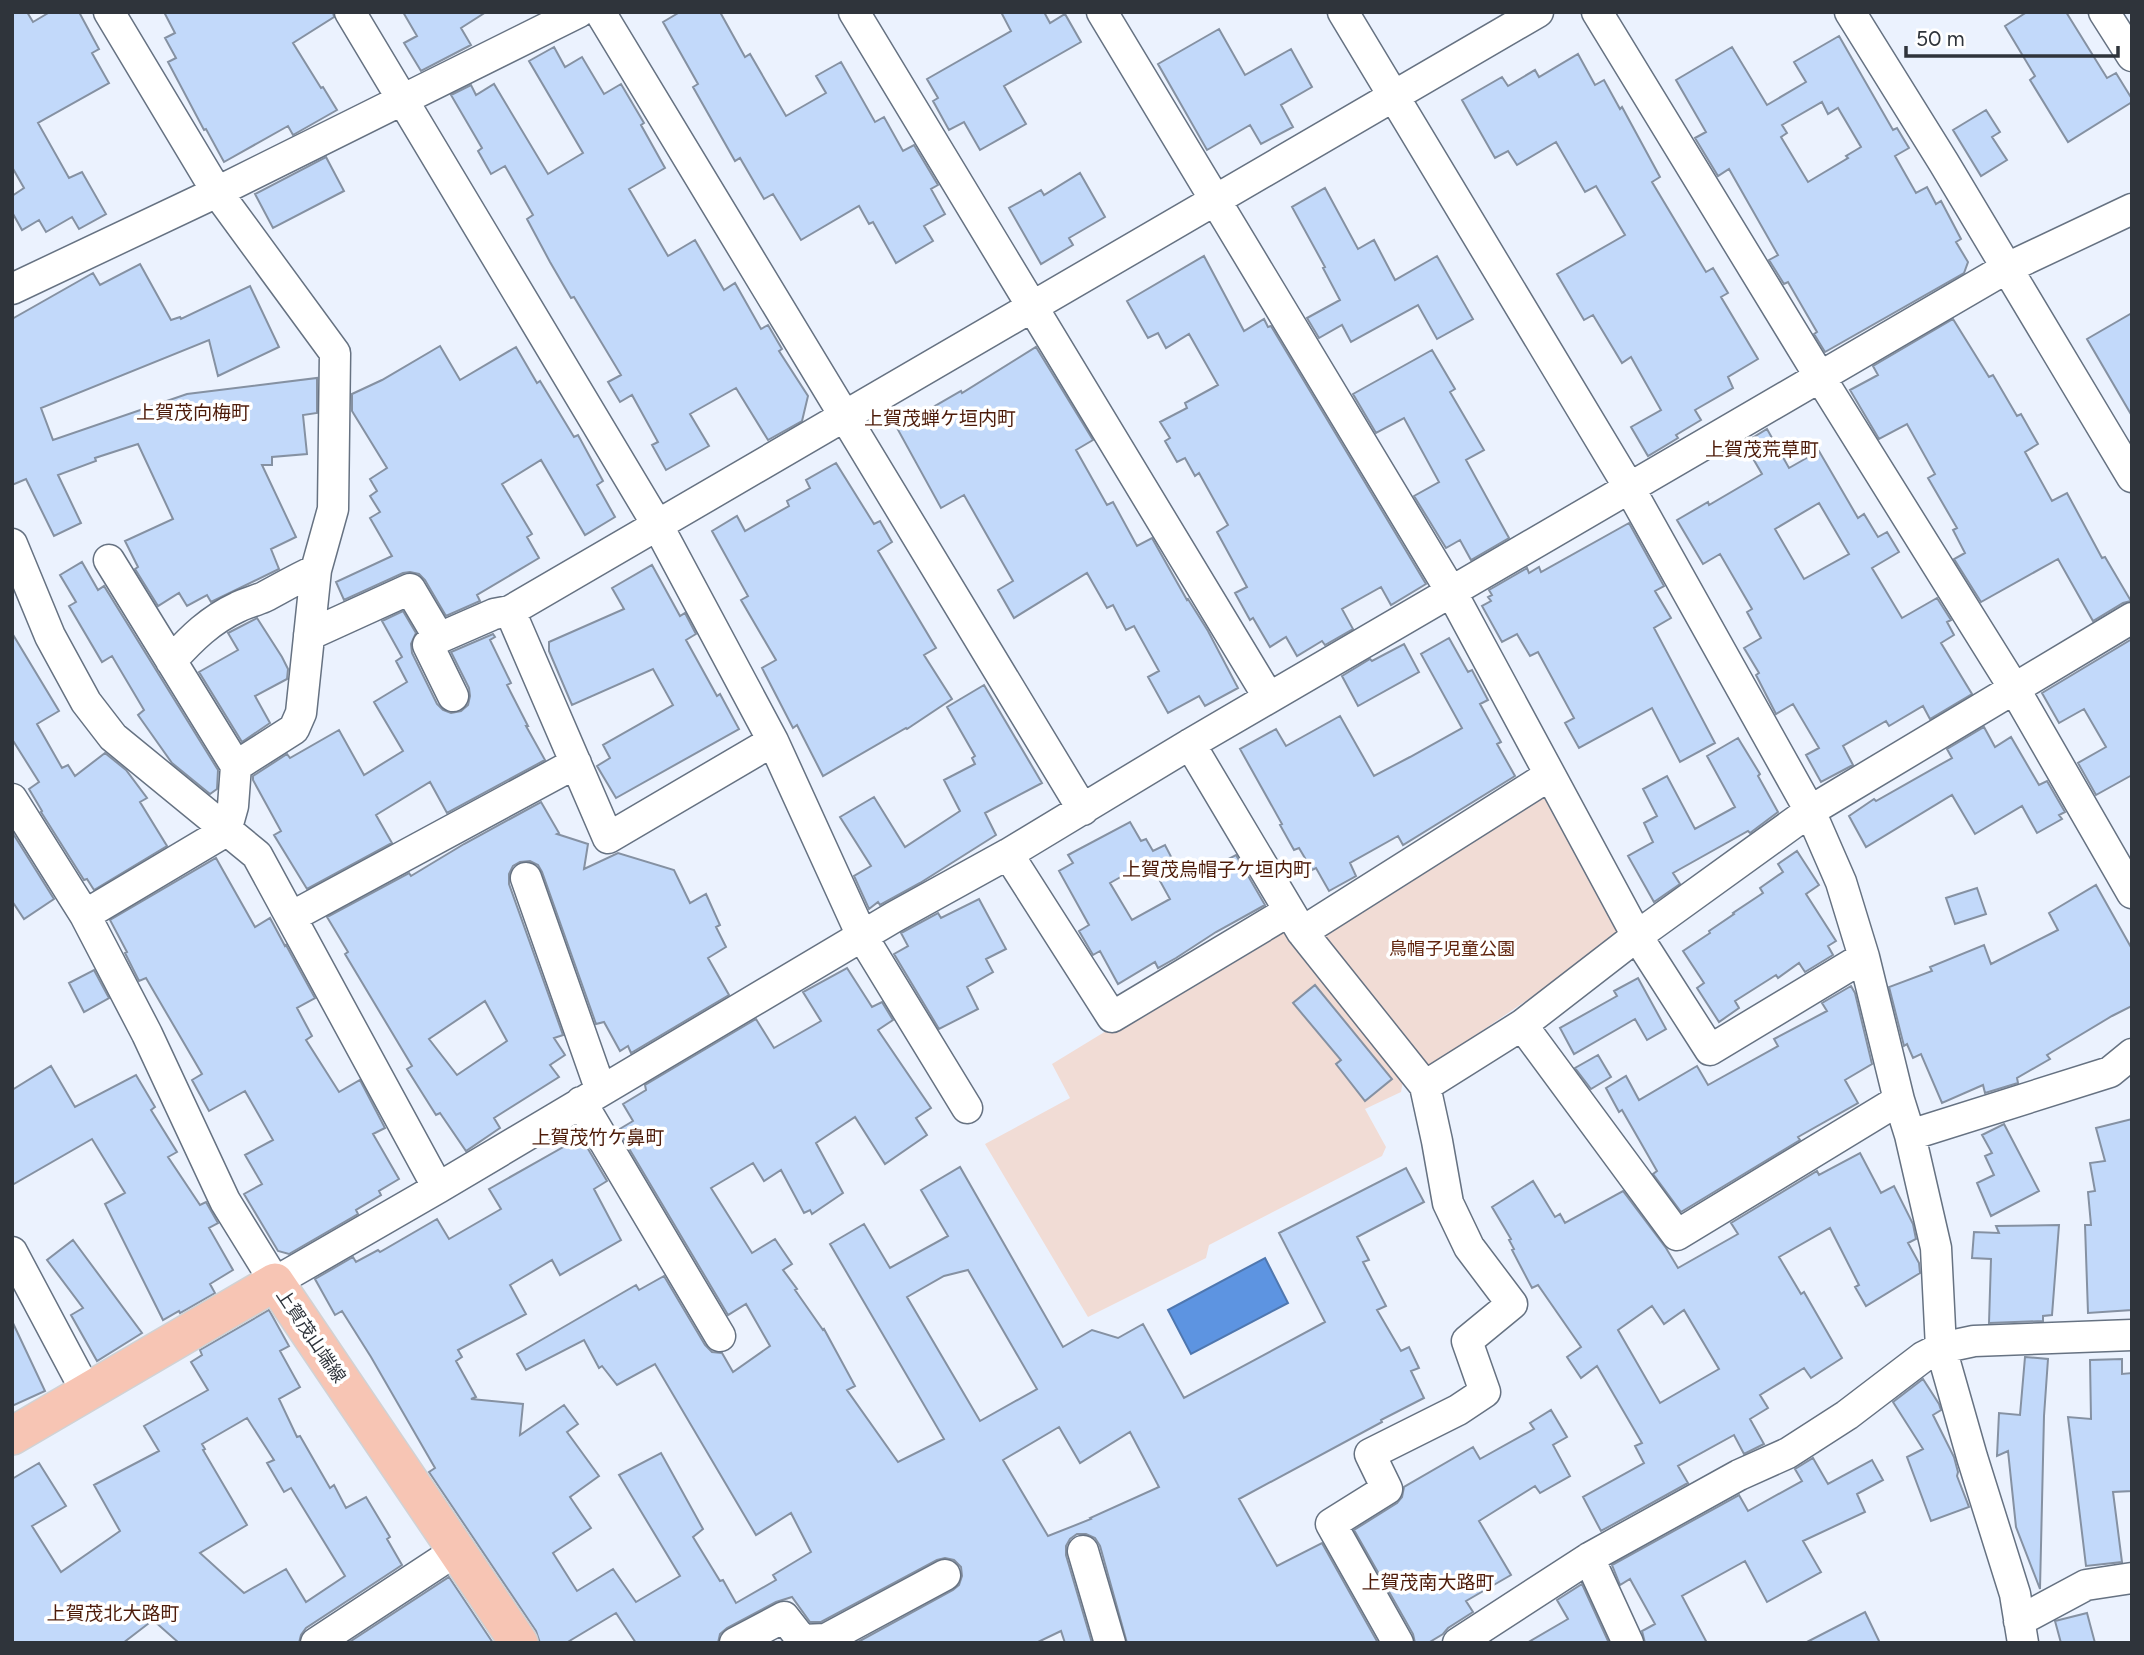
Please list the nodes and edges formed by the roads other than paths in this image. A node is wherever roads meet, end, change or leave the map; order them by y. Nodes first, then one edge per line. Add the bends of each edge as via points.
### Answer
1 (109, 12) edge
2 (350, 12) edge
3 (579, 12) edge
4 (600, 12) edge
5 (854, 12) edge
6 (1102, 12) edge
7 (1343, 12) edge
8 (1538, 12) edge
9 (1597, 12) edge
10 (1850, 12) edge
11 (2104, 12) edge
12 (2132, 56) edge
13 (1394, 96) junction
14 (403, 100) junction
15 (217, 192) junction
16 (1216, 200) junction
17 (2132, 209) edge
18 (2005, 269) junction
19 (15, 280) edge
20 (1033, 307) junction
21 (1820, 377) junction
22 (845, 417) junction
23 (2132, 477) edge
24 (1630, 488) junction
25 (658, 526) junction
26 (12, 544) edge
27 (109, 560) dead end
28 (317, 570) junction
29 (1452, 593) junction
30 (510, 611) junction
31 (2132, 618) edge
32 (309, 635) junction
33 (439, 638) junction
34 (171, 661) junction
35 (2014, 688) junction
36 (453, 696) dead end
37 (1269, 698) junction
38 (773, 741) junction
39 (1190, 744) junction
40 (576, 763) junction
41 (236, 766) junction
42 (1550, 775) junction
43 (12, 799) edge
44 (1083, 810) junction
45 (1810, 811) junction
46 (226, 831) junction
47 (1008, 854) junction
48 (526, 878) dead end
49 (2132, 893) edge
50 (85, 915) junction
51 (291, 917) junction
52 (1295, 921) junction
53 (862, 936) junction
54 (1637, 936) junction
55 (1864, 957) junction
56 (1522, 1025) junction
57 (2132, 1054) edge
58 (1424, 1086) junction
59 (591, 1096) junction
60 (1899, 1100) junction
61 (967, 1108) dead end
62 (1910, 1135) junction
63 (438, 1188) junction
64 (12, 1252) edge
65 (275, 1282) junction
66 (2132, 1335) edge
67 (720, 1336) dead end
68 (1941, 1348) junction
69 (87, 1393) junction
70 (12, 1436) edge
71 (456, 1551) junction
72 (1083, 1551) dead end
73 (1589, 1558) junction
74 (945, 1575) dead end
75 (2132, 1578) edge
76 (2021, 1632) edge
77 (316, 1643) edge
78 (519, 1643) edge
79 (735, 1643) edge
80 (1110, 1643) edge
81 (1398, 1643) edge
82 (1458, 1643) edge
83 (1628, 1643) edge

1 - 15 street
2 - 14 street
3 - 14 street
4 - 22 street
5 - 20 street
6 - 16 street
7 - 13 street
8 - 13 street
9 - 21 street
10 - 18 street
11 - 12 street
13 - 16 street
13 - 24 street
14 - 15 street
14 - 25 street
15 - 19 street
15 - 28 street via 335,353 333,509
16 - 20 street
16 - 29 street
17 - 18 street
18 - 21 street
18 - 23 street
20 - 22 street
20 - 37 street
21 - 24 street
21 - 35 street
22 - 25 street
22 - 44 street
24 - 29 street
24 - 45 street
25 - 30 street
25 - 38 street
26 - 46 street via 50,636 86,702 113,737
27 - 34 street
28 - 32 street
28 - 34 street via 218,618 197,632
29 - 37 street
29 - 42 street
30 - 33 street
30 - 40 street
31 - 35 street
32 - 33 street via 410,589
32 - 41 street via 301,713 294,729
33 - 36 street via 428,645
34 - 41 street
35 - 45 street
35 - 49 street
37 - 39 street
38 - 40 street via 608,838
38 - 53 street
39 - 44 street
39 - 52 street
40 - 51 street
41 - 46 street
42 - 52 street
42 - 54 street
43 - 50 street
44 - 47 street
45 - 54 street
45 - 55 street via 1842,882
46 - 50 street
46 - 51 street via 257,855
47 - 52 street via 1112,1017
47 - 53 street
48 - 59 street
50 - 65 street via 225,1201
51 - 63 street
52 - 58 street
53 - 59 street
53 - 61 street
54 - 55 street via 1710,1049
54 - 56 street
55 - 60 street
56 - 58 street
56 - 60 street via 1677,1235
57 - 62 street via 2109,1072
58 - 81 street via 1448,1203 1469,1247 1512,1304 1467,1341 1485,1392 1370,1454 1387,1489 1331,1524
59 - 63 street
59 - 67 street
60 - 62 street
62 - 68 street via 1936,1248
63 - 65 street
64 - 69 street
65 - 69 main road, 上賀茂山端線
65 - 71 main road, 上賀茂山端線
66 - 68 street via 1973,1341
68 - 73 street via 1788,1453
68 - 76 street via 2015,1594
69 - 70 main road, 上賀茂山端線
71 - 77 street
71 - 78 main road, 上賀茂山端線
72 - 80 street
73 - 82 street
73 - 83 street
74 - 79 street via 827,1639 802,1640 784,1617
75 - 76 street via 2086,1585

